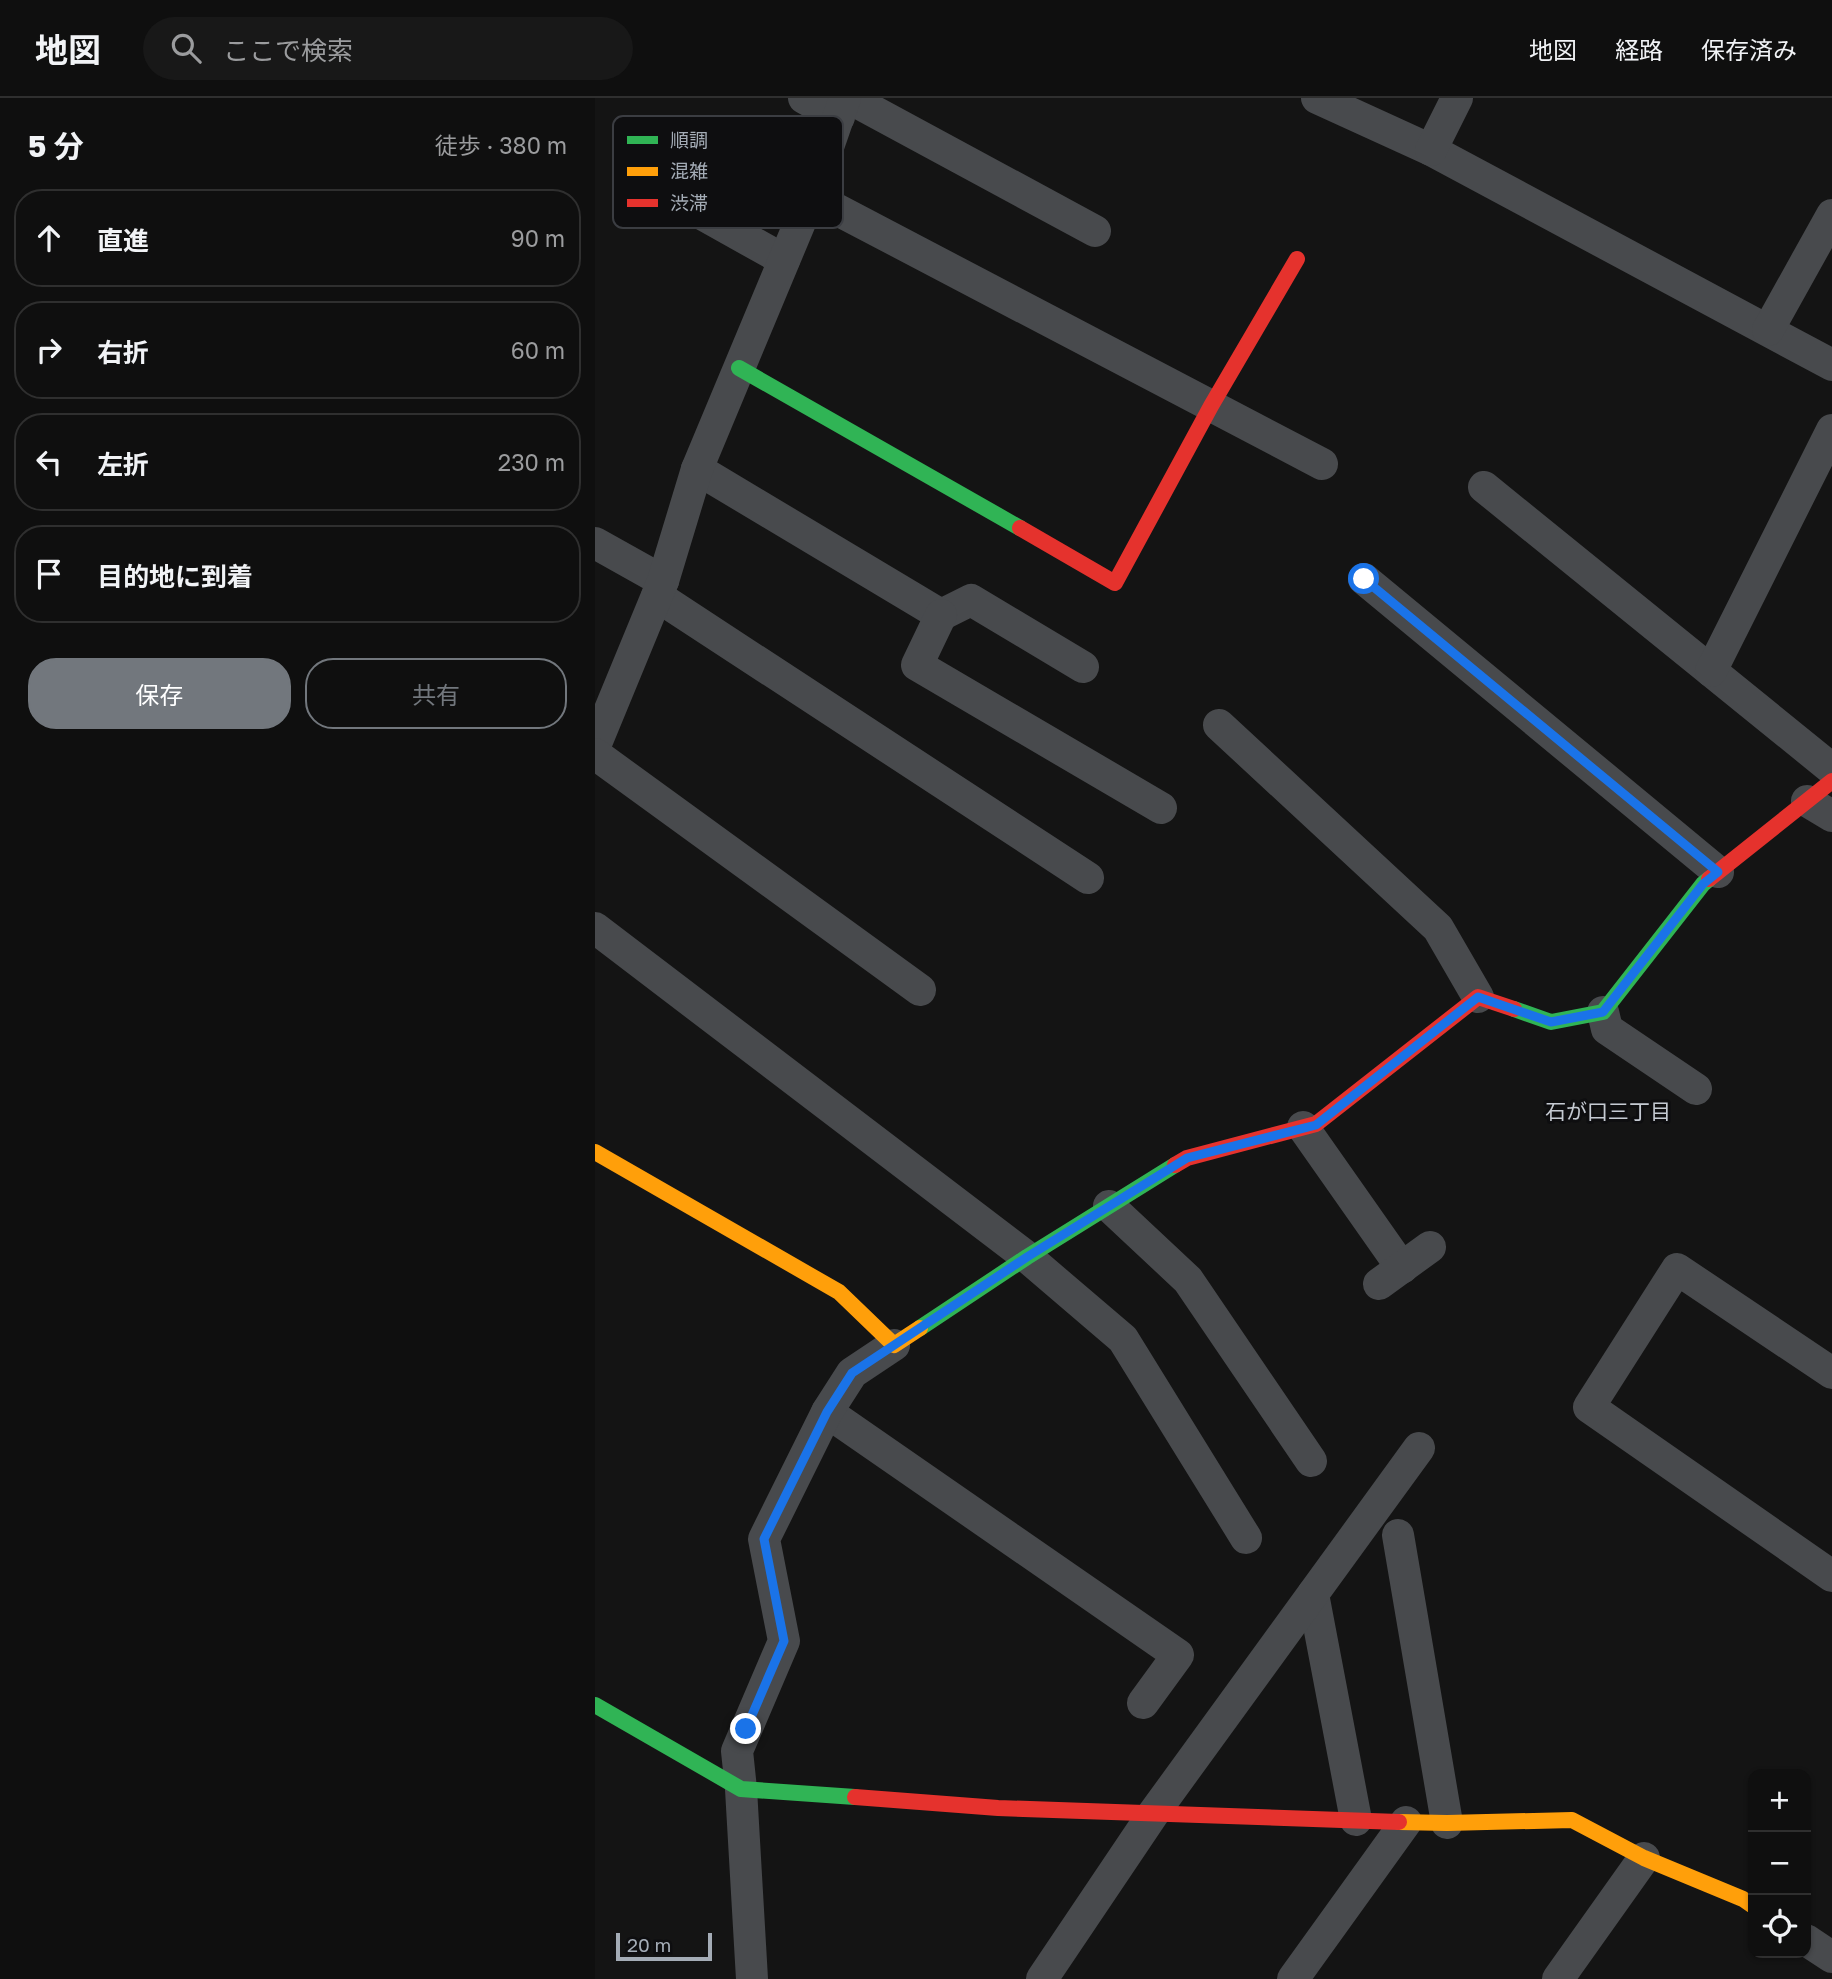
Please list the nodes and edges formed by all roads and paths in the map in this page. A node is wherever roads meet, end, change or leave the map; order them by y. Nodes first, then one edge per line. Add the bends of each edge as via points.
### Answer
1 (804, 98) edge
2 (1317, 98) edge
3 (1457, 98) edge
4 (844, 104) edge
5 (1431, 150) junction
6 (843, 213) edge
7 (1832, 215) edge
8 (727, 228) edge
9 (798, 228) edge
10 (1095, 231) dead end
11 (1297, 259) dead end
12 (784, 260) junction
13 (1768, 330) junction
14 (1832, 365) edge
15 (739, 368) junction
16 (1211, 406) junction
17 (1832, 430) edge
18 (1322, 464) dead end
19 (697, 468) junction
20 (1484, 487) dead end
21 (595, 543) edge
22 (1364, 579) dead end
23 (660, 588) junction
24 (941, 615) junction
25 (1083, 667) dead end
26 (1711, 671) junction
27 (1219, 725) dead end
28 (595, 746) edge
29 (595, 754) edge
30 (1832, 769) edge
31 (1832, 781) edge
32 (1161, 808) dead end
33 (1820, 809) edge
34 (1718, 872) junction
35 (1087, 878) dead end
36 (595, 928) edge
37 (920, 990) dead end
38 (1478, 997) junction
39 (1603, 1012) junction
40 (1696, 1089) dead end
41 (1303, 1128) junction
42 (595, 1152) edge
43 (1109, 1206) junction
44 (1430, 1248) dead end
45 (1027, 1257) junction
46 (894, 1345) junction
47 (1832, 1373) edge
48 (827, 1412) junction
49 (1419, 1448) dead end
50 (1311, 1461) dead end
51 (1398, 1535) dead end
52 (1246, 1538) dead end
53 (1832, 1576) edge
54 (1313, 1594) junction
55 (1143, 1703) dead end
56 (595, 1705) edge
57 (741, 1789) junction
58 (1153, 1814) junction
59 (1356, 1820) junction
60 (1406, 1822) junction
61 (1447, 1823) junction
62 (1644, 1858) junction
63 (1748, 1902) edge
64 (1811, 1943) edge
65 (1832, 1957) edge
66 (752, 1979) edge
67 (1042, 1979) edge
68 (1293, 1979) edge
69 (1559, 1979) edge

1 - 4 street
2 - 5 street
3 - 5 street
4 - 10 street
5 - 13 street
6 - 16 street
7 - 13 street
8 - 12 street
9 - 12 street
11 - 16 street
12 - 15 street
13 - 14 street
15 - 16 street via 1115,583
15 - 19 street
16 - 18 street
17 - 26 street
19 - 23 street
19 - 24 street
20 - 26 street
21 - 23 street
22 - 34 street
23 - 28 street
23 - 35 street
24 - 25 street via 971,600
24 - 32 street via 918,664
26 - 30 street
27 - 38 street via 1438,928
29 - 37 street
31 - 33 street
33 - 34 street
34 - 39 street via 1703,884
36 - 45 street
38 - 39 street via 1551,1022
38 - 41 street via 1316,1125
39 - 40 street via 1607,1029
41 - 43 street via 1187,1158
41 - 44 street via 1390,1276
42 - 46 street via 839,1292
43 - 45 street
43 - 50 street via 1188,1280
45 - 46 street
45 - 52 street via 1123,1339
46 - 48 street via 852,1373
47 - 53 street via 1677,1269 1589,1407
48 - 55 street via 1178,1655
48 - 57 street via 764,1539 784,1641 737,1751
49 - 54 street
51 - 61 street
54 - 58 street
54 - 59 street
56 - 57 street
57 - 58 street
57 - 66 street
58 - 59 street
58 - 67 street
59 - 60 street
60 - 61 street
60 - 68 street
61 - 62 street via 1572,1820
62 - 63 street
62 - 69 street
64 - 65 street

